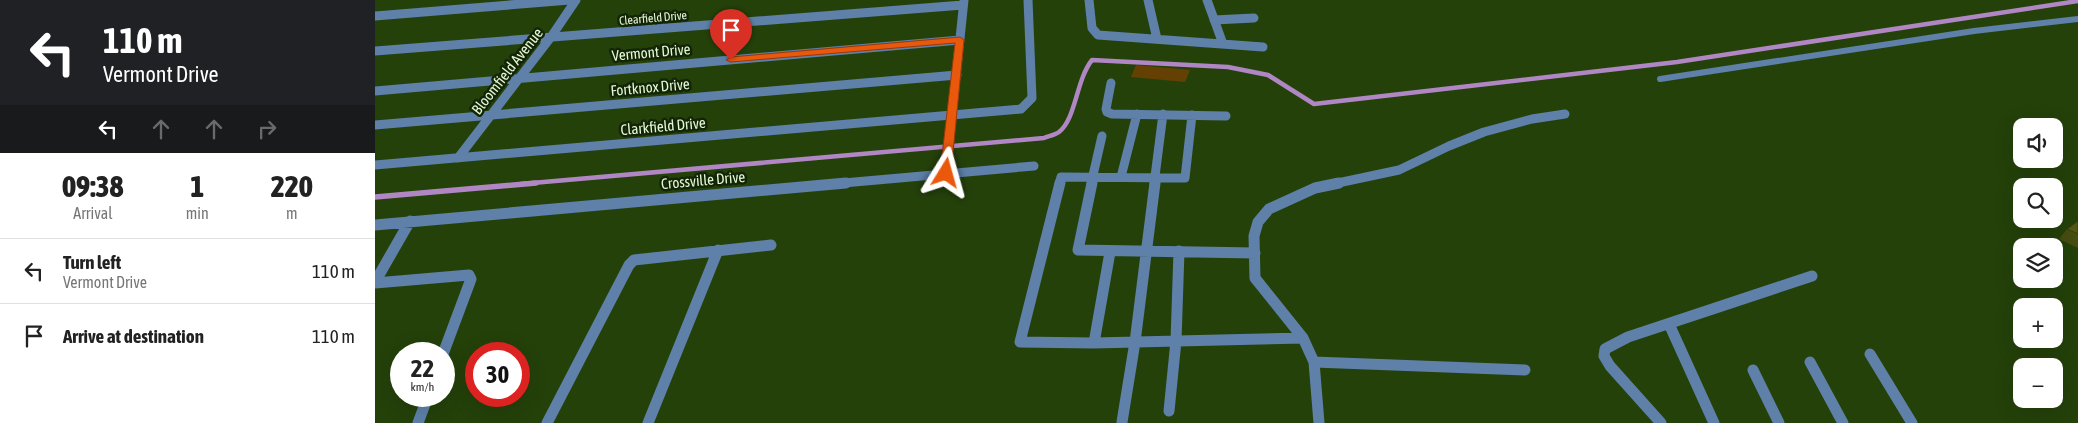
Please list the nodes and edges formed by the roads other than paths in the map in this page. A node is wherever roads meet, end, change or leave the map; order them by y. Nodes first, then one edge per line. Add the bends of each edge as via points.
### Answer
1 (570, 0) edge
2 (576, 0) edge
3 (1028, 0) edge
4 (1089, 0) edge
5 (1148, 0) edge
6 (1207, 0) edge
7 (963, 2) edge
8 (375, 16) edge
9 (1254, 18) dead end
10 (1215, 20) junction
11 (2078, 20) edge
12 (551, 37) junction
13 (1157, 39) junction
14 (960, 40) junction
15 (1223, 44) junction
16 (1263, 47) dead end
17 (375, 51) edge
18 (957, 75) junction
19 (520, 77) junction
20 (1660, 79) dead end
21 (1111, 83) dead end
22 (375, 90) edge
23 (492, 114) junction
24 (953, 114) junction
25 (1137, 114) junction
26 (1163, 114) junction
27 (1565, 114) dead end
28 (1192, 115) junction
29 (1226, 116) dead end
30 (375, 125) edge
31 (1102, 136) dead end
32 (458, 158) junction
33 (375, 165) edge
34 (1034, 166) dead end
35 (946, 173) junction
36 (1092, 177) junction
37 (1121, 177) junction
38 (1156, 178) junction
39 (410, 221) junction
40 (375, 225) edge
41 (771, 245) dead end
42 (719, 250) junction
43 (1110, 252) junction
44 (1145, 252) junction
45 (1179, 252) junction
46 (1255, 253) junction
47 (1812, 276) dead end
48 (375, 282) edge
49 (1669, 324) junction
50 (1303, 338) junction
51 (1176, 341) junction
52 (447, 342) edge
53 (1094, 342) junction
54 (1135, 342) junction
55 (1869, 354) dead end
56 (1314, 362) junction
57 (1809, 362) dead end
58 (1525, 370) dead end
59 (1753, 370) dead end
60 (424, 407) edge
61 (1169, 411) dead end
62 (1122, 422) dead end
63 (418, 423) edge
64 (547, 423) edge
65 (648, 423) edge
66 (1319, 423) edge
67 (1661, 423) edge
68 (1714, 423) edge
69 (1779, 423) edge
70 (1843, 423) edge
71 (1912, 423) edge

1 - 8 street
2 - 12 street, Bloomfield Avenue
3 - 24 street, Clarkfield Drive via 1032,98 1021,109
4 - 13 street via 1092,28 1098,35
5 - 13 street
6 - 10 street
7 - 12 street, Clearfield Drive
7 - 14 street
9 - 10 street
10 - 15 street
11 - 20 lane via 1974,31
12 - 17 street, Clearfield Drive
12 - 19 street, Bloomfield Avenue
13 - 15 street
14 - 18 street
14 - 19 street, Vermont Drive
15 - 16 street
18 - 23 street, Fortknox Drive
18 - 24 street
19 - 22 street, Vermont Drive
19 - 23 street, Bloomfield Avenue
21 - 25 street via 1107,112
23 - 30 street, Fortknox Drive
23 - 32 street, Bloomfield Avenue
24 - 32 street, Clarkfield Drive
24 - 35 street
25 - 26 street
25 - 37 street
26 - 28 street
26 - 38 street
27 - 46 street via 1484,132 1399,170 1315,188 1269,209 1258,222
28 - 29 street
28 - 38 street via 1186,176 1181,179
31 - 36 street
32 - 33 street, Clarkfield Drive
34 - 35 street, Crossville Drive
35 - 39 street, Crossville Drive
36 - 37 street
36 - 43 street via 1077,248
36 - 53 street via 1061,177 1020,342
37 - 38 street
38 - 44 street
39 - 40 street, Crossville Drive
39 - 48 street
41 - 42 street
42 - 64 street via 634,260 629,265
42 - 65 street
43 - 44 street
43 - 53 street
44 - 45 street
44 - 54 street
45 - 46 street
45 - 51 street
46 - 50 street via 1255,278
47 - 49 street
48 - 52 street via 469,275 471,279
49 - 67 street via 1605,348 1610,366
49 - 68 street
50 - 51 street
50 - 56 street
51 - 54 street
51 - 61 street
53 - 54 street
54 - 62 street
55 - 71 street
56 - 58 street
56 - 66 street
57 - 70 street
59 - 69 street
60 - 63 street

